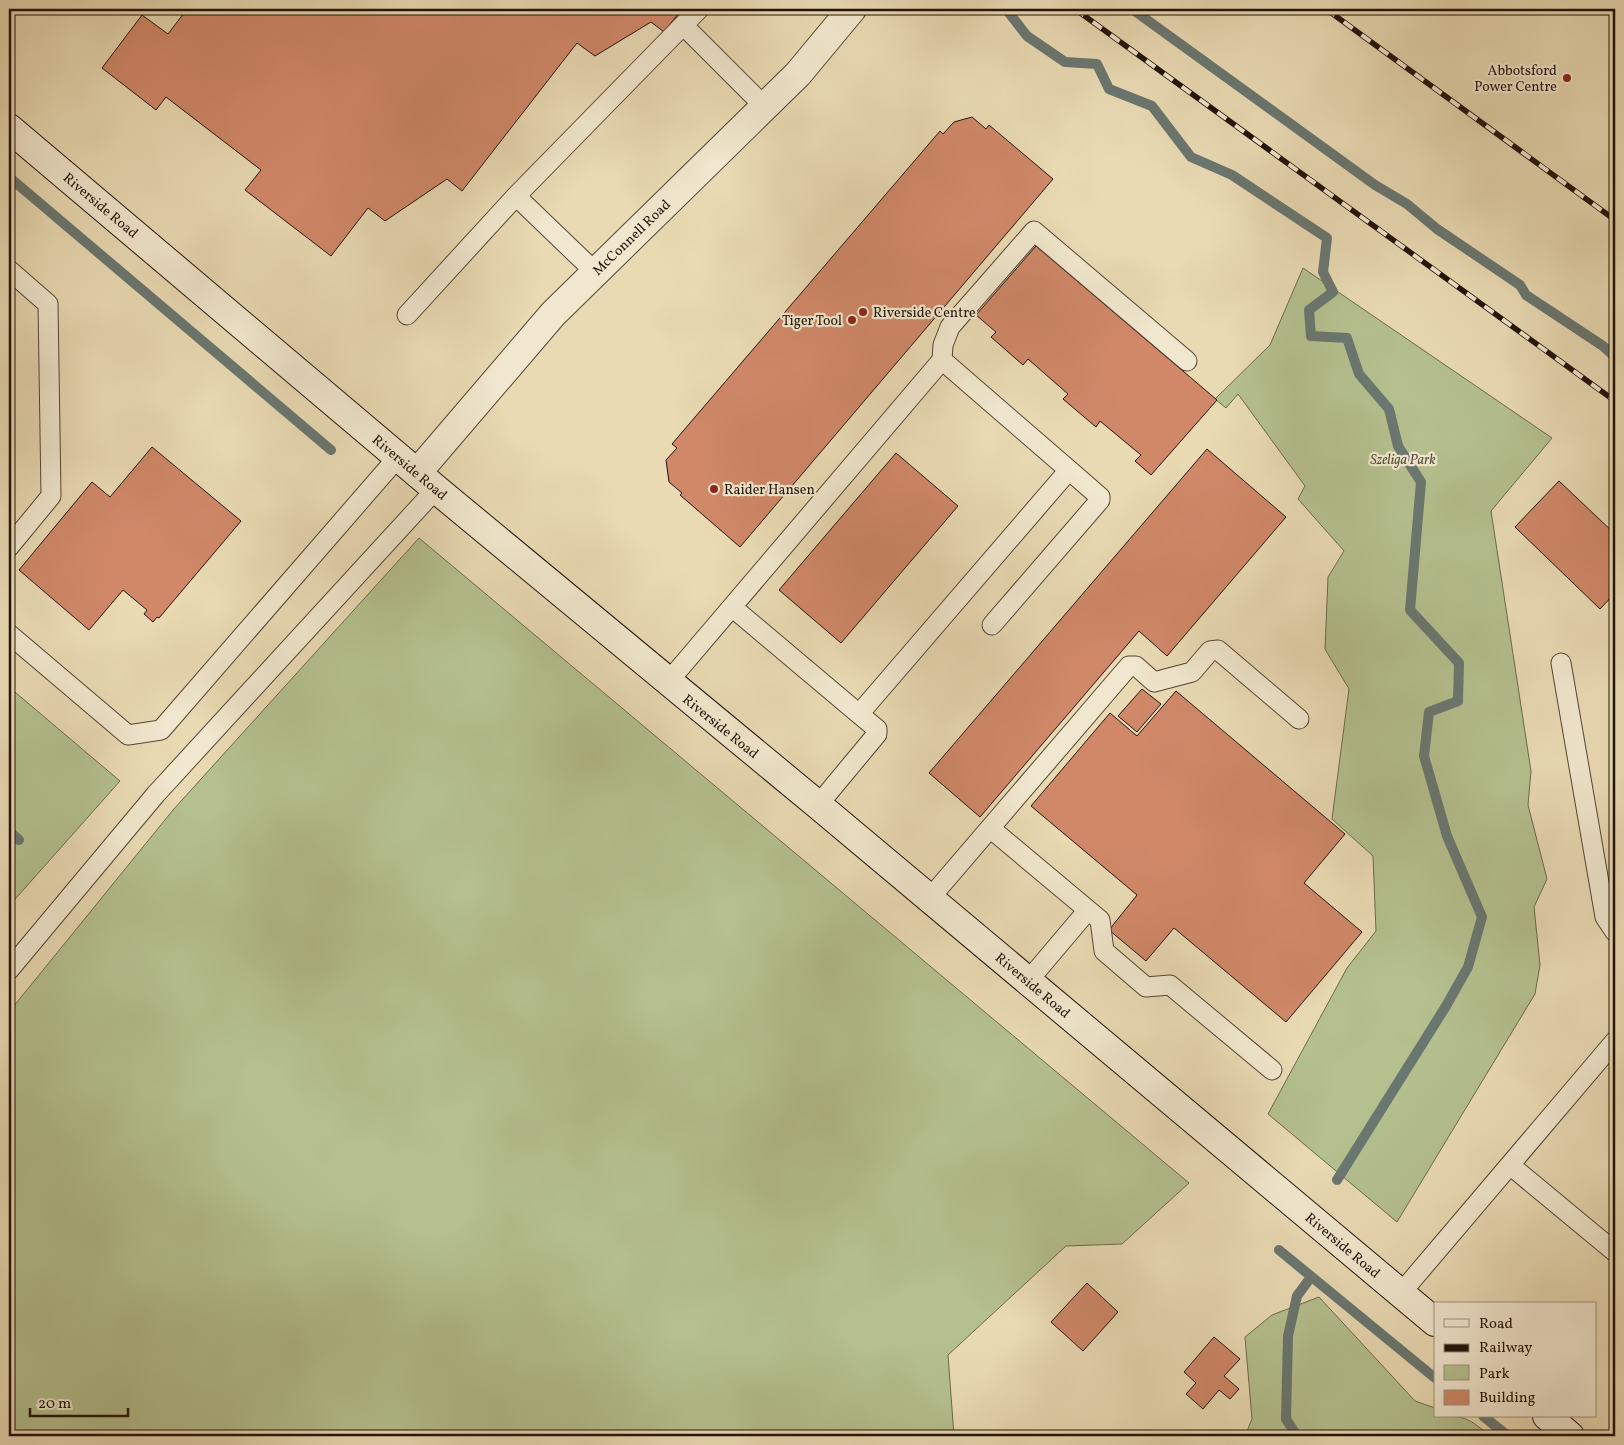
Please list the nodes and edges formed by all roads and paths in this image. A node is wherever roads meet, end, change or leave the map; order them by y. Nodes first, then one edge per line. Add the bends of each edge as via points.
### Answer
1 (700, 9) edge
2 (852, 9) edge
3 (683, 25) junction
4 (765, 106) junction
5 (9, 128) edge
6 (516, 196) junction
7 (9, 270) edge
8 (595, 272) junction
9 (407, 315) dead end
10 (942, 360) junction
11 (1187, 361) dead end
12 (1069, 470) junction
13 (417, 473) junction
14 (9, 547) edge
15 (732, 607) junction
16 (992, 625) dead end
17 (9, 634) edge
18 (1561, 663) dead end
19 (668, 682) junction
20 (859, 714) junction
21 (1299, 719) dead end
22 (818, 805) junction
23 (990, 828) junction
24 (930, 898) junction
25 (1088, 910) junction
26 (1615, 932) edge
27 (9, 970) edge
28 (1028, 981) junction
29 (1615, 1041) edge
30 (1272, 1070) dead end
31 (1510, 1165) junction
32 (1615, 1252) edge
33 (1401, 1293) junction
34 (1434, 1321) edge
35 (1549, 1418) edge
36 (1570, 1436) edge

1 - 3 lane
2 - 4 street, McConnell Road via 798,74
3 - 4 lane
3 - 6 lane
4 - 8 street, McConnell Road
5 - 13 street, Riverside Road
6 - 8 lane
6 - 9 lane
7 - 14 lane via 48,304 51,496
8 - 13 street, McConnell Road via 553,314
10 - 11 lane via 943,345 950,327 1034,230
10 - 12 lane
10 - 15 lane
12 - 16 lane via 1100,500
12 - 20 lane
13 - 17 lane via 161,730 128,734
13 - 19 street, Riverside Road
13 - 27 lane
15 - 19 lane
15 - 20 lane
18 - 26 lane via 1605,917
19 - 22 street, Riverside Road
20 - 22 lane via 877,729 877,734
21 - 23 lane via 1218,650 1210,650 1192,672 1154,682 1136,666 1129,666
22 - 24 street, Riverside Road
23 - 24 lane
23 - 25 lane
24 - 28 street, Riverside Road
25 - 28 lane
25 - 30 lane via 1100,920 1104,951 1146,987 1170,985
28 - 33 street, Riverside Road
29 - 31 lane
31 - 32 lane
31 - 33 lane
33 - 34 street, Riverside Road
35 - 36 street

